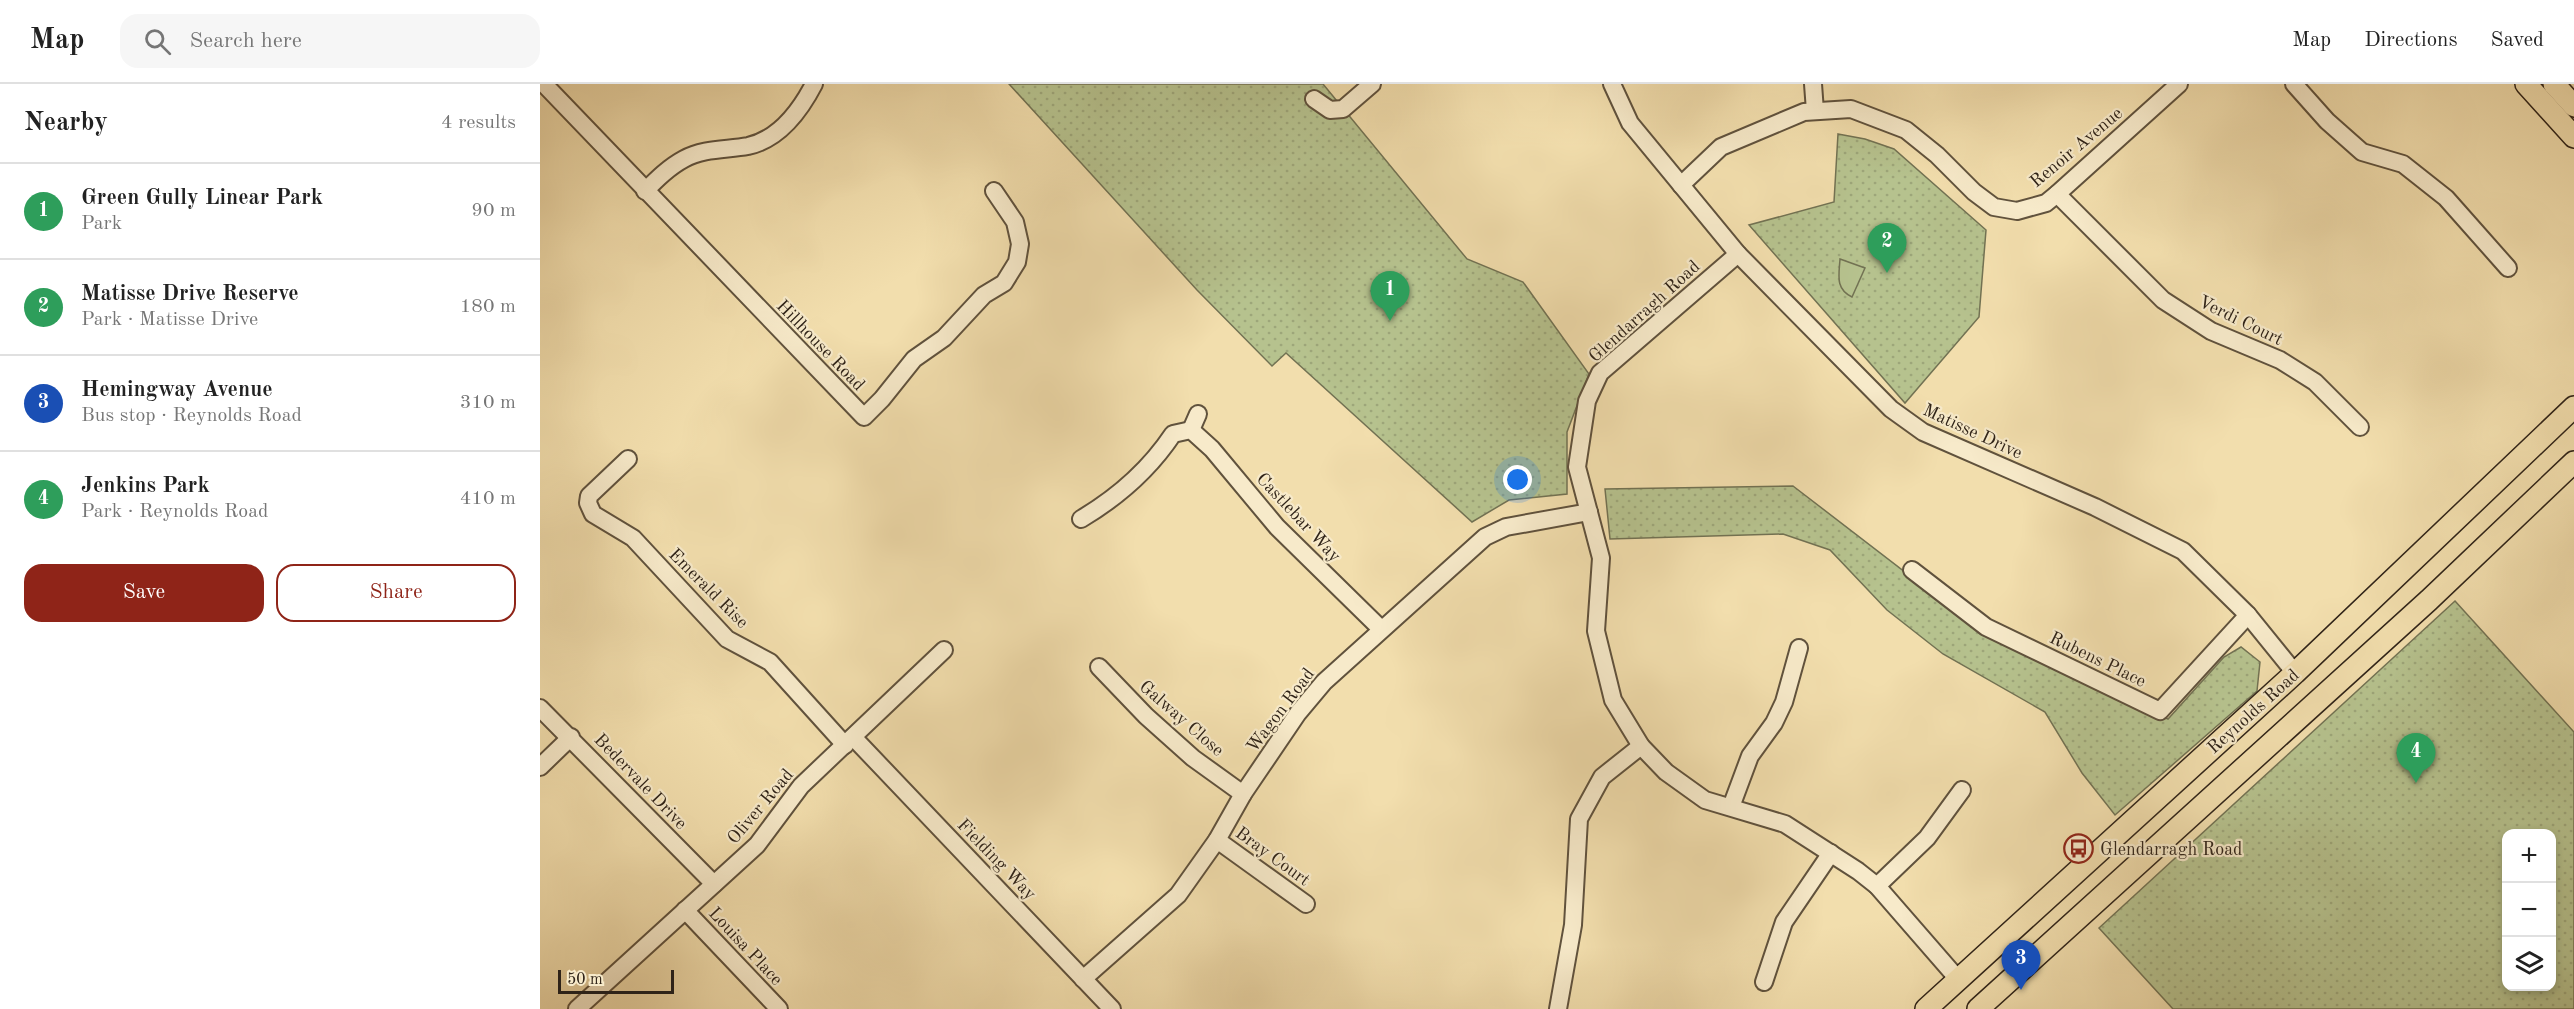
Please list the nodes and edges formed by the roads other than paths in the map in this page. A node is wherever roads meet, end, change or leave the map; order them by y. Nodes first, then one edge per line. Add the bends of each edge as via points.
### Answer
1 (544, 84) edge
2 (814, 84) edge
3 (1372, 84) edge
4 (1612, 84) edge
5 (1813, 84) edge
6 (2179, 84) edge
7 (2294, 84) edge
8 (2526, 84) edge
9 (2554, 84) edge
10 (1314, 99) dead end
11 (2574, 105) edge
12 (1815, 111) junction
13 (2574, 137) edge
14 (1682, 184) junction
15 (645, 191) junction
16 (994, 191) dead end
17 (2057, 194) junction
18 (1738, 254) junction
19 (2508, 268) dead end
20 (2574, 407) edge
21 (1198, 414) dead end
22 (2360, 427) dead end
23 (1191, 430) junction
24 (628, 459) dead end
25 (2574, 462) edge
26 (1589, 512) junction
27 (1081, 519) dead end
28 (1912, 570) dead end
29 (2248, 615) junction
30 (1381, 629) junction
31 (1799, 648) dead end
32 (944, 650) dead end
33 (1099, 667) dead end
34 (2295, 673) junction
35 (2318, 699) junction
36 (540, 708) edge
37 (571, 737) junction
38 (849, 741) junction
39 (1641, 746) junction
40 (540, 767) edge
41 (1962, 790) dead end
42 (1243, 794) junction
43 (1731, 807) junction
44 (1217, 840) junction
45 (1831, 854) junction
46 (714, 884) junction
47 (1877, 886) junction
48 (1306, 904) dead end
49 (685, 910) junction
50 (1957, 978) junction
51 (1083, 979) junction
52 (1764, 982) dead end
53 (577, 1009) edge
54 (779, 1009) edge
55 (1112, 1009) edge
56 (1558, 1009) edge
57 (1926, 1009) edge
58 (1978, 1009) edge

1 - 15 street, Hillhouse Road
2 - 15 street via 790,121 770,136 751,145 686,158 666,170
3 - 10 street via 1343,109 1330,110
4 - 14 street, Matisse Drive via 1630,123
5 - 12 street
6 - 17 street, Renoir Avenue
7 - 19 street via 2327,122 2362,152 2403,164 2446,198
8 - 13 main road
9 - 11 main road
12 - 14 street, Renoir Avenue via 1804,112 1721,147
12 - 17 street, Renoir Avenue via 1851,109 1906,130 1994,207 2017,211 2046,203
14 - 18 street, Matisse Drive
15 - 16 street, Hillhouse Road via 864,417 914,359 944,338 984,294 1004,283 1017,262 1020,244 1015,222
17 - 22 street, Verdi Court via 2163,300 2211,331 2280,360 2315,382
18 - 26 street, Glendarragh Road via 1600,374 1587,401 1577,467
18 - 29 street, Matisse Drive via 1891,409 1923,432 2095,507 2183,551
20 - 34 main road, Reynolds Road
21 - 23 street
23 - 27 street via 1173,434 1156,459 1111,501
23 - 30 street, Castlebar Way via 1212,449 1277,527
24 - 38 street, Emerald Rise via 589,496 593,514 633,537 727,639 770,662
25 - 35 main road, Reynolds Road
26 - 30 street, Wagon Road via 1506,527 1485,537
26 - 39 street, Glendarragh Road via 1601,558 1596,631 1613,700
28 - 29 street, Rubens Place via 1986,627 2160,711
29 - 34 street, Matisse Drive
30 - 42 street, Wagon Road via 1324,682 1298,713
31 - 43 street via 1784,702 1750,756
32 - 38 street, Oliver Road
33 - 42 street, Galway Close via 1193,758
34 - 35 main road
34 - 50 main road, Reynolds Road
35 - 58 main road, Reynolds Road
36 - 37 street, Bedervale Drive
37 - 40 street
37 - 46 street, Bedervale Drive
38 - 46 street, Oliver Road via 801,786 757,845
38 - 51 street, Fielding Way
39 - 43 street, Glendarragh Road via 1666,772 1705,800
39 - 56 street via 1602,777 1579,819 1573,925
41 - 47 street via 1927,838
42 - 44 street, Wagon Road
43 - 45 street, Glendarragh Road via 1785,824
44 - 48 street, Bray Court
44 - 51 street, Wagon Road via 1178,895
45 - 47 street, Glendarragh Road
45 - 52 street via 1784,922
46 - 49 street, Oliver Road
47 - 50 street, Glendarragh Road
49 - 53 street, Oliver Road
49 - 54 street, Louisa Place
50 - 57 main road, Reynolds Road
51 - 55 street, Fielding Way

